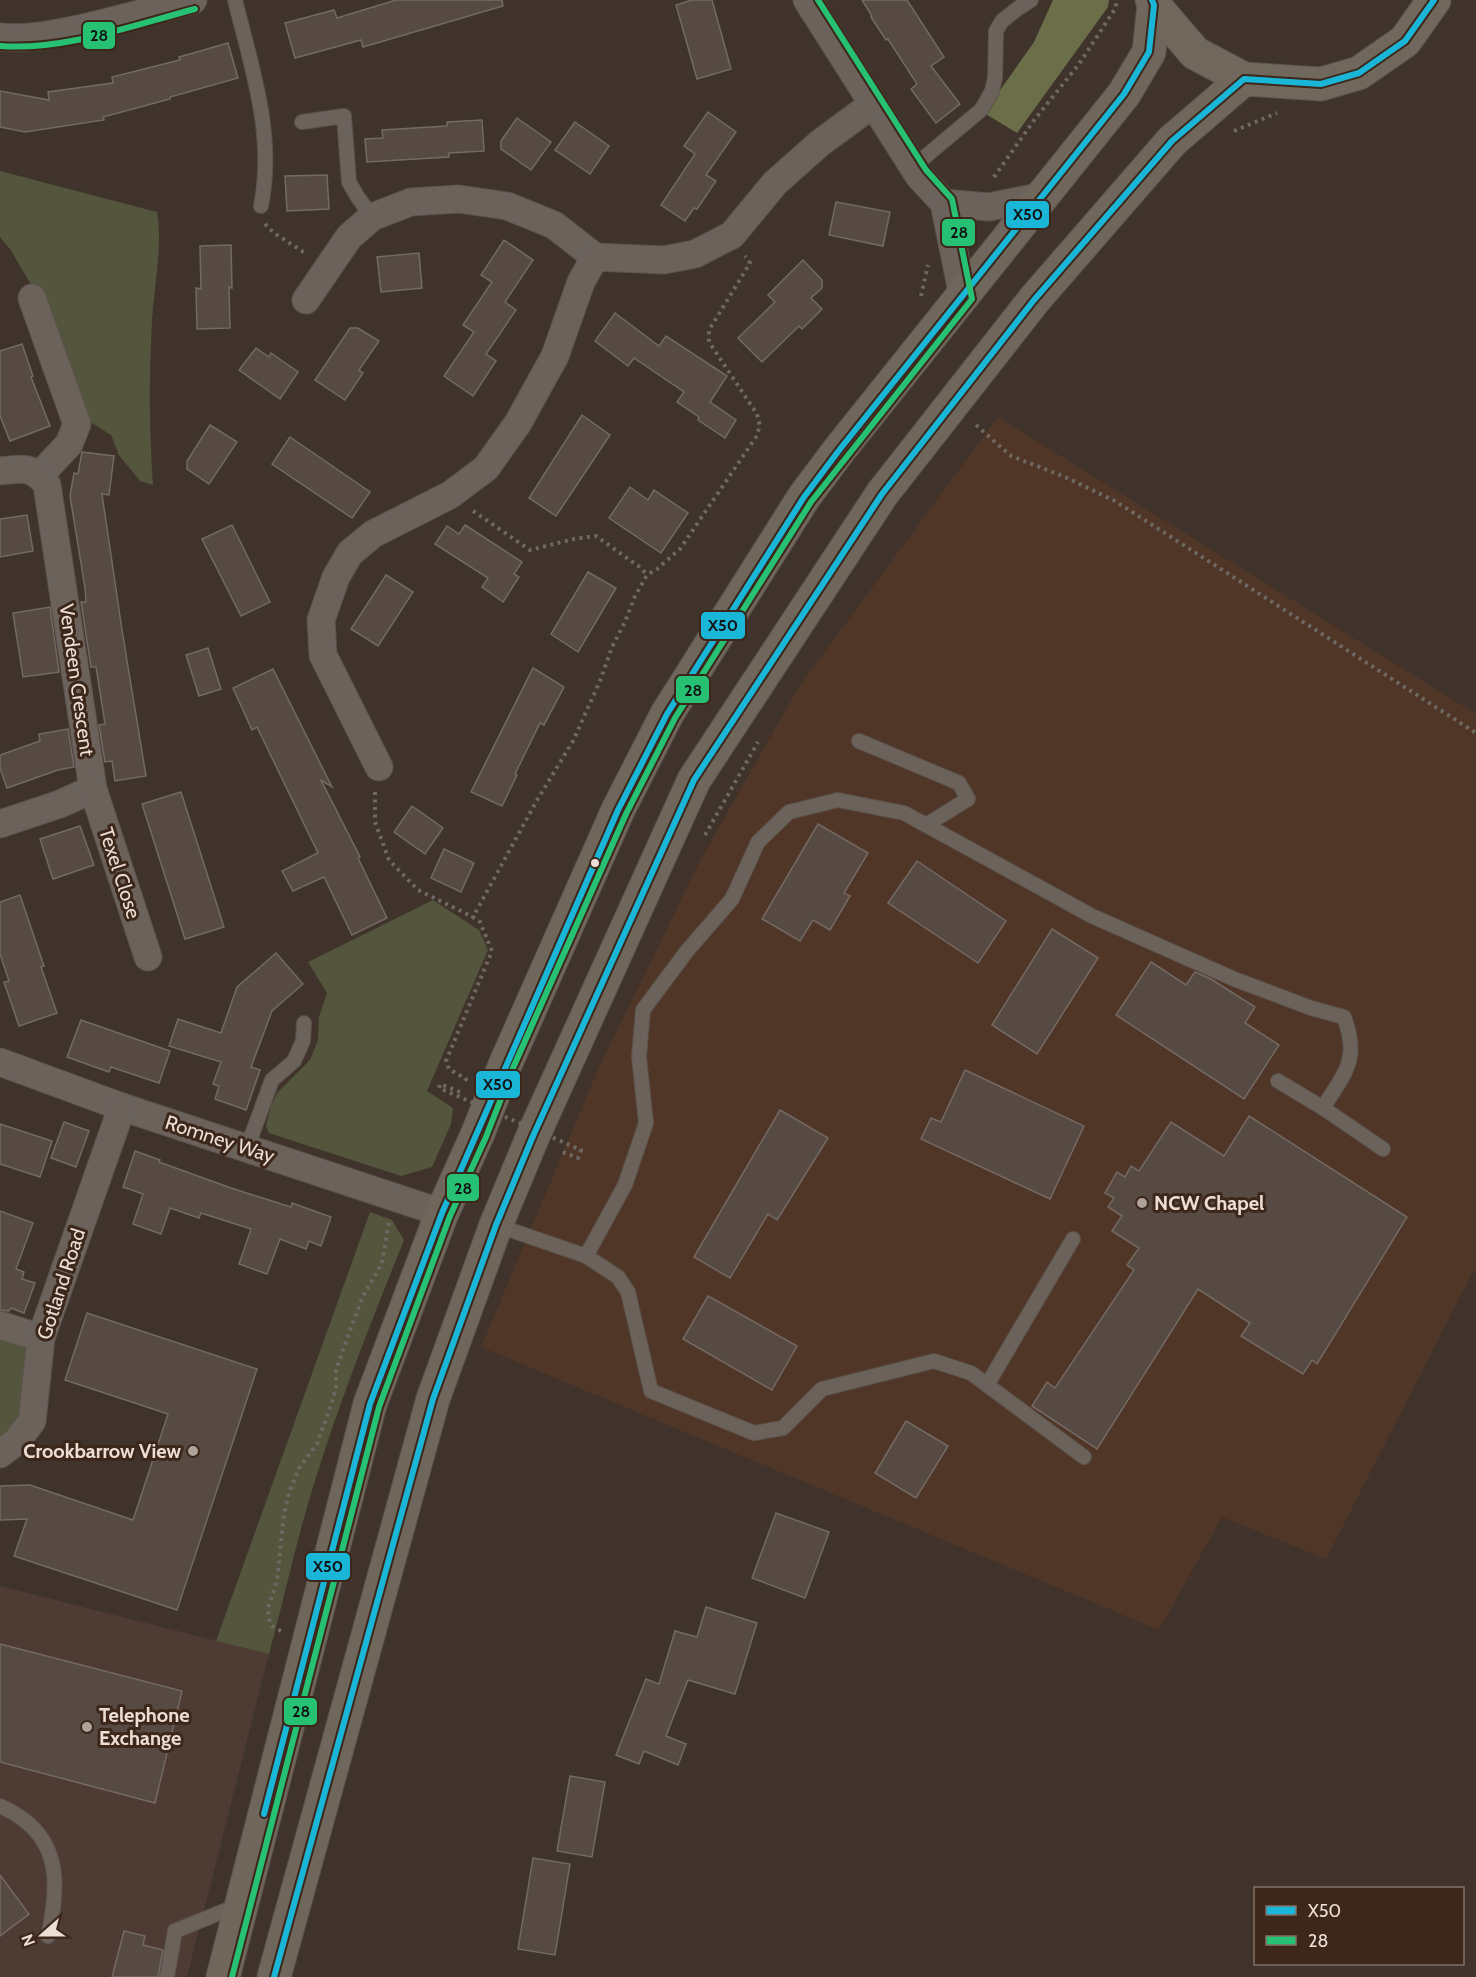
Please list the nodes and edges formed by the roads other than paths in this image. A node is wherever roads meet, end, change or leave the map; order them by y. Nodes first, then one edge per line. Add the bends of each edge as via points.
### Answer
1 (193, 0) edge
2 (235, 0) edge
3 (807, 0) edge
4 (1031, 0) edge
5 (1434, 0) edge
6 (1153, 2) edge
7 (0, 37) edge
8 (1244, 79) junction
9 (873, 104) junction
10 (302, 122) dead end
11 (913, 167) junction
12 (1043, 196) junction
13 (944, 203) junction
14 (261, 206) road end
15 (372, 217) junction
16 (595, 257) junction
17 (963, 296) junction
18 (32, 297) dead end
19 (306, 300) dead end
20 (0, 471) edge
21 (40, 475) junction
22 (859, 741) dead end
23 (379, 767) road end
24 (93, 789) junction
25 (0, 824) edge
26 (926, 825) junction
27 (147, 957) dead end
28 (304, 1023) dead end
29 (0, 1062) edge
30 (1278, 1082) dead end
31 (122, 1107) junction
32 (1323, 1108) junction
33 (247, 1148) junction
34 (1383, 1149) dead end
35 (442, 1213) junction
36 (496, 1225) junction
37 (1073, 1239) dead end
38 (586, 1256) junction
39 (0, 1325) edge
40 (40, 1338) junction
41 (987, 1384) junction
42 (0, 1454) edge
43 (1084, 1457) dead end
44 (0, 1806) edge
45 (241, 1904) junction
46 (48, 1936) dead end
47 (167, 1977) edge
48 (223, 1977) edge
49 (274, 1977) edge

1 - 7 street via 44,36
2 - 14 lane via 265,135 266,180
3 - 9 street
4 - 11 lane via 1002,21 996,31 995,78 982,109
5 - 8 highway via 1405,41 1359,73 1321,84
6 - 8 highway via 1195,53
6 - 12 main road via 1149,52 1124,94
8 - 36 main road via 1172,141 1034,300 882,494 694,780
9 - 11 street
9 - 16 street via 775,183 732,236 695,255 664,260
10 - 15 lane via 344,116 350,182
11 - 13 street
12 - 13 street via 989,207
12 - 17 main road
13 - 17 street
15 - 16 street via 411,202 459,199 507,206 554,225
15 - 19 street via 349,237
16 - 23 street via 581,282 555,356 518,423 486,468 450,495 373,534 350,553 336,577 321,620 323,655
17 - 35 main road via 804,497 667,714 614,821
18 - 21 street via 77,424 69,444
20 - 21 street via 30,469
21 - 24 street, Vendeen Crescent via 47,485
22 - 26 lane via 959,783 968,799
24 - 25 street
24 - 27 street, Texel Close
26 - 32 lane via 1092,916 1234,979 1344,1017 1351,1036 1350,1065
26 - 38 lane via 904,813 838,800 789,812 758,842 732,899 644,1010 639,1057 646,1124 625,1185
28 - 33 lane via 303,1041 294,1061 272,1080
29 - 31 street, Romney Way
30 - 32 lane
31 - 33 street, Romney Way
31 - 40 street, Gotland Road
32 - 34 lane
33 - 35 street, Romney Way
35 - 45 main road via 370,1404
36 - 38 lane
36 - 49 main road via 433,1400
37 - 41 lane
38 - 41 lane via 618,1277 628,1292 651,1391 754,1433 783,1428 822,1389 934,1361 971,1373
39 - 40 street
40 - 42 street, Gotland Road via 32,1421 18,1440
41 - 43 lane
44 - 46 lane via 42,1836 52,1857 56,1884
45 - 47 lane via 176,1931
45 - 48 main road

